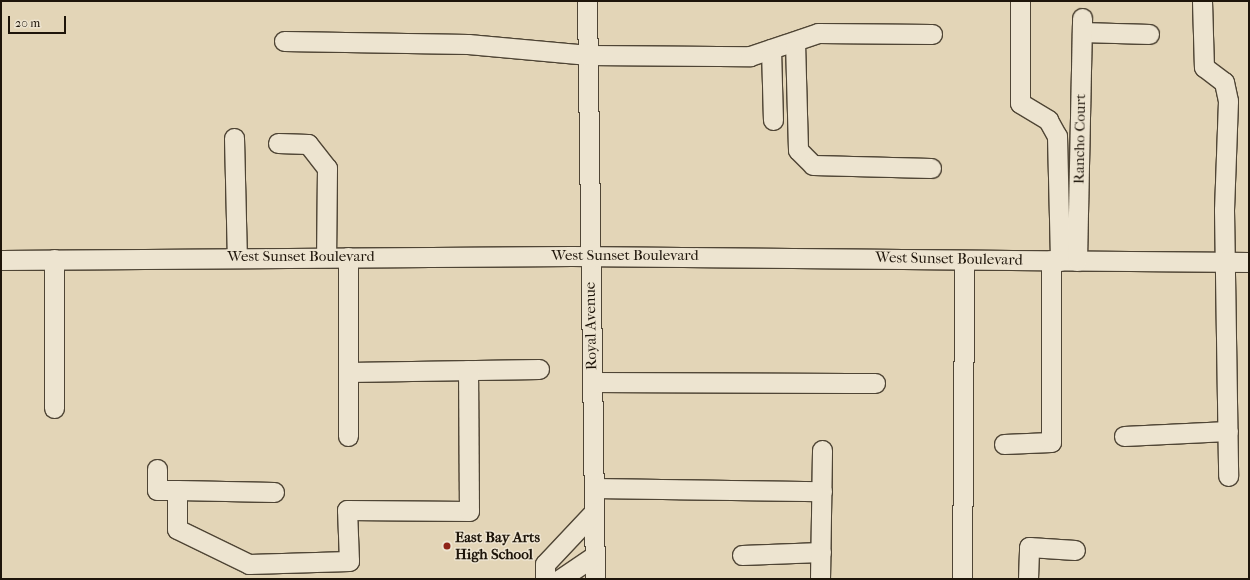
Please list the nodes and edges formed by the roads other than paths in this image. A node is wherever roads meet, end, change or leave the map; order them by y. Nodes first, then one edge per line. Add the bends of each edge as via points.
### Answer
1 (587, 1) edge
2 (1020, 1) edge
3 (1202, 1) edge
4 (932, 34) dead end
5 (1150, 34) dead end
6 (284, 41) dead end
7 (795, 42) junction
8 (771, 49) junction
9 (588, 55) junction
10 (773, 120) dead end
11 (234, 138) dead end
12 (278, 143) dead end
13 (931, 168) dead end
14 (590, 256) junction
15 (326, 257) junction
16 (348, 257) junction
17 (237, 258) junction
18 (54, 259) junction
19 (1, 260) edge
20 (964, 260) junction
21 (1063, 261) junction
22 (1225, 262) junction
23 (1249, 262) edge
24 (539, 369) dead end
25 (468, 370) junction
26 (348, 372) junction
27 (592, 382) junction
28 (875, 383) dead end
29 (54, 408) dead end
30 (1228, 431) junction
31 (348, 436) dead end
32 (1124, 436) dead end
33 (1004, 444) dead end
34 (822, 450) dead end
35 (157, 470) dead end
36 (1228, 476) dead end
37 (594, 488) junction
38 (177, 490) junction
39 (822, 491) junction
40 (274, 492) dead end
41 (594, 512) junction
42 (1075, 550) dead end
43 (821, 552) junction
44 (742, 555) dead end
45 (594, 556) junction
46 (545, 579) edge
47 (560, 579) edge
48 (595, 579) edge
49 (820, 579) edge
50 (962, 579) edge
51 (1028, 579) edge

1 - 9 street, Royal Avenue
2 - 21 street via 1020,103 1048,120 1057,136
3 - 22 street via 1204,67 1224,82 1228,101
4 - 7 street via 818,34
5 - 21 street, Rancho Court via 1082,25
6 - 9 street via 468,44
7 - 8 street
7 - 13 street via 798,150 813,165
8 - 9 street via 750,56
8 - 10 street
9 - 14 street, Royal Avenue
11 - 17 street
12 - 15 street via 308,144 327,168
14 - 16 street, West Sunset Boulevard
14 - 20 street, West Sunset Boulevard
14 - 27 street, Royal Avenue
15 - 16 street, West Sunset Boulevard
15 - 17 street, West Sunset Boulevard
16 - 26 street
17 - 18 street, West Sunset Boulevard
18 - 19 street, West Sunset Boulevard
18 - 29 street
20 - 21 street, West Sunset Boulevard
20 - 50 street
21 - 22 street, West Sunset Boulevard
21 - 33 street via 1051,442
22 - 23 street, West Sunset Boulevard
22 - 30 street
24 - 25 street
25 - 26 street
25 - 38 street via 470,511 347,510 349,561 249,564 177,529
26 - 31 street
27 - 28 street
27 - 37 street, Royal Avenue
30 - 32 street
30 - 36 street
34 - 39 street
35 - 38 street via 157,490
37 - 39 street
37 - 41 street, Royal Avenue
38 - 40 street
39 - 43 street
41 - 45 street, Royal Avenue
41 - 46 street via 545,564
42 - 51 street via 1029,547
43 - 44 street
43 - 49 street
45 - 47 street
45 - 48 street, Royal Avenue

